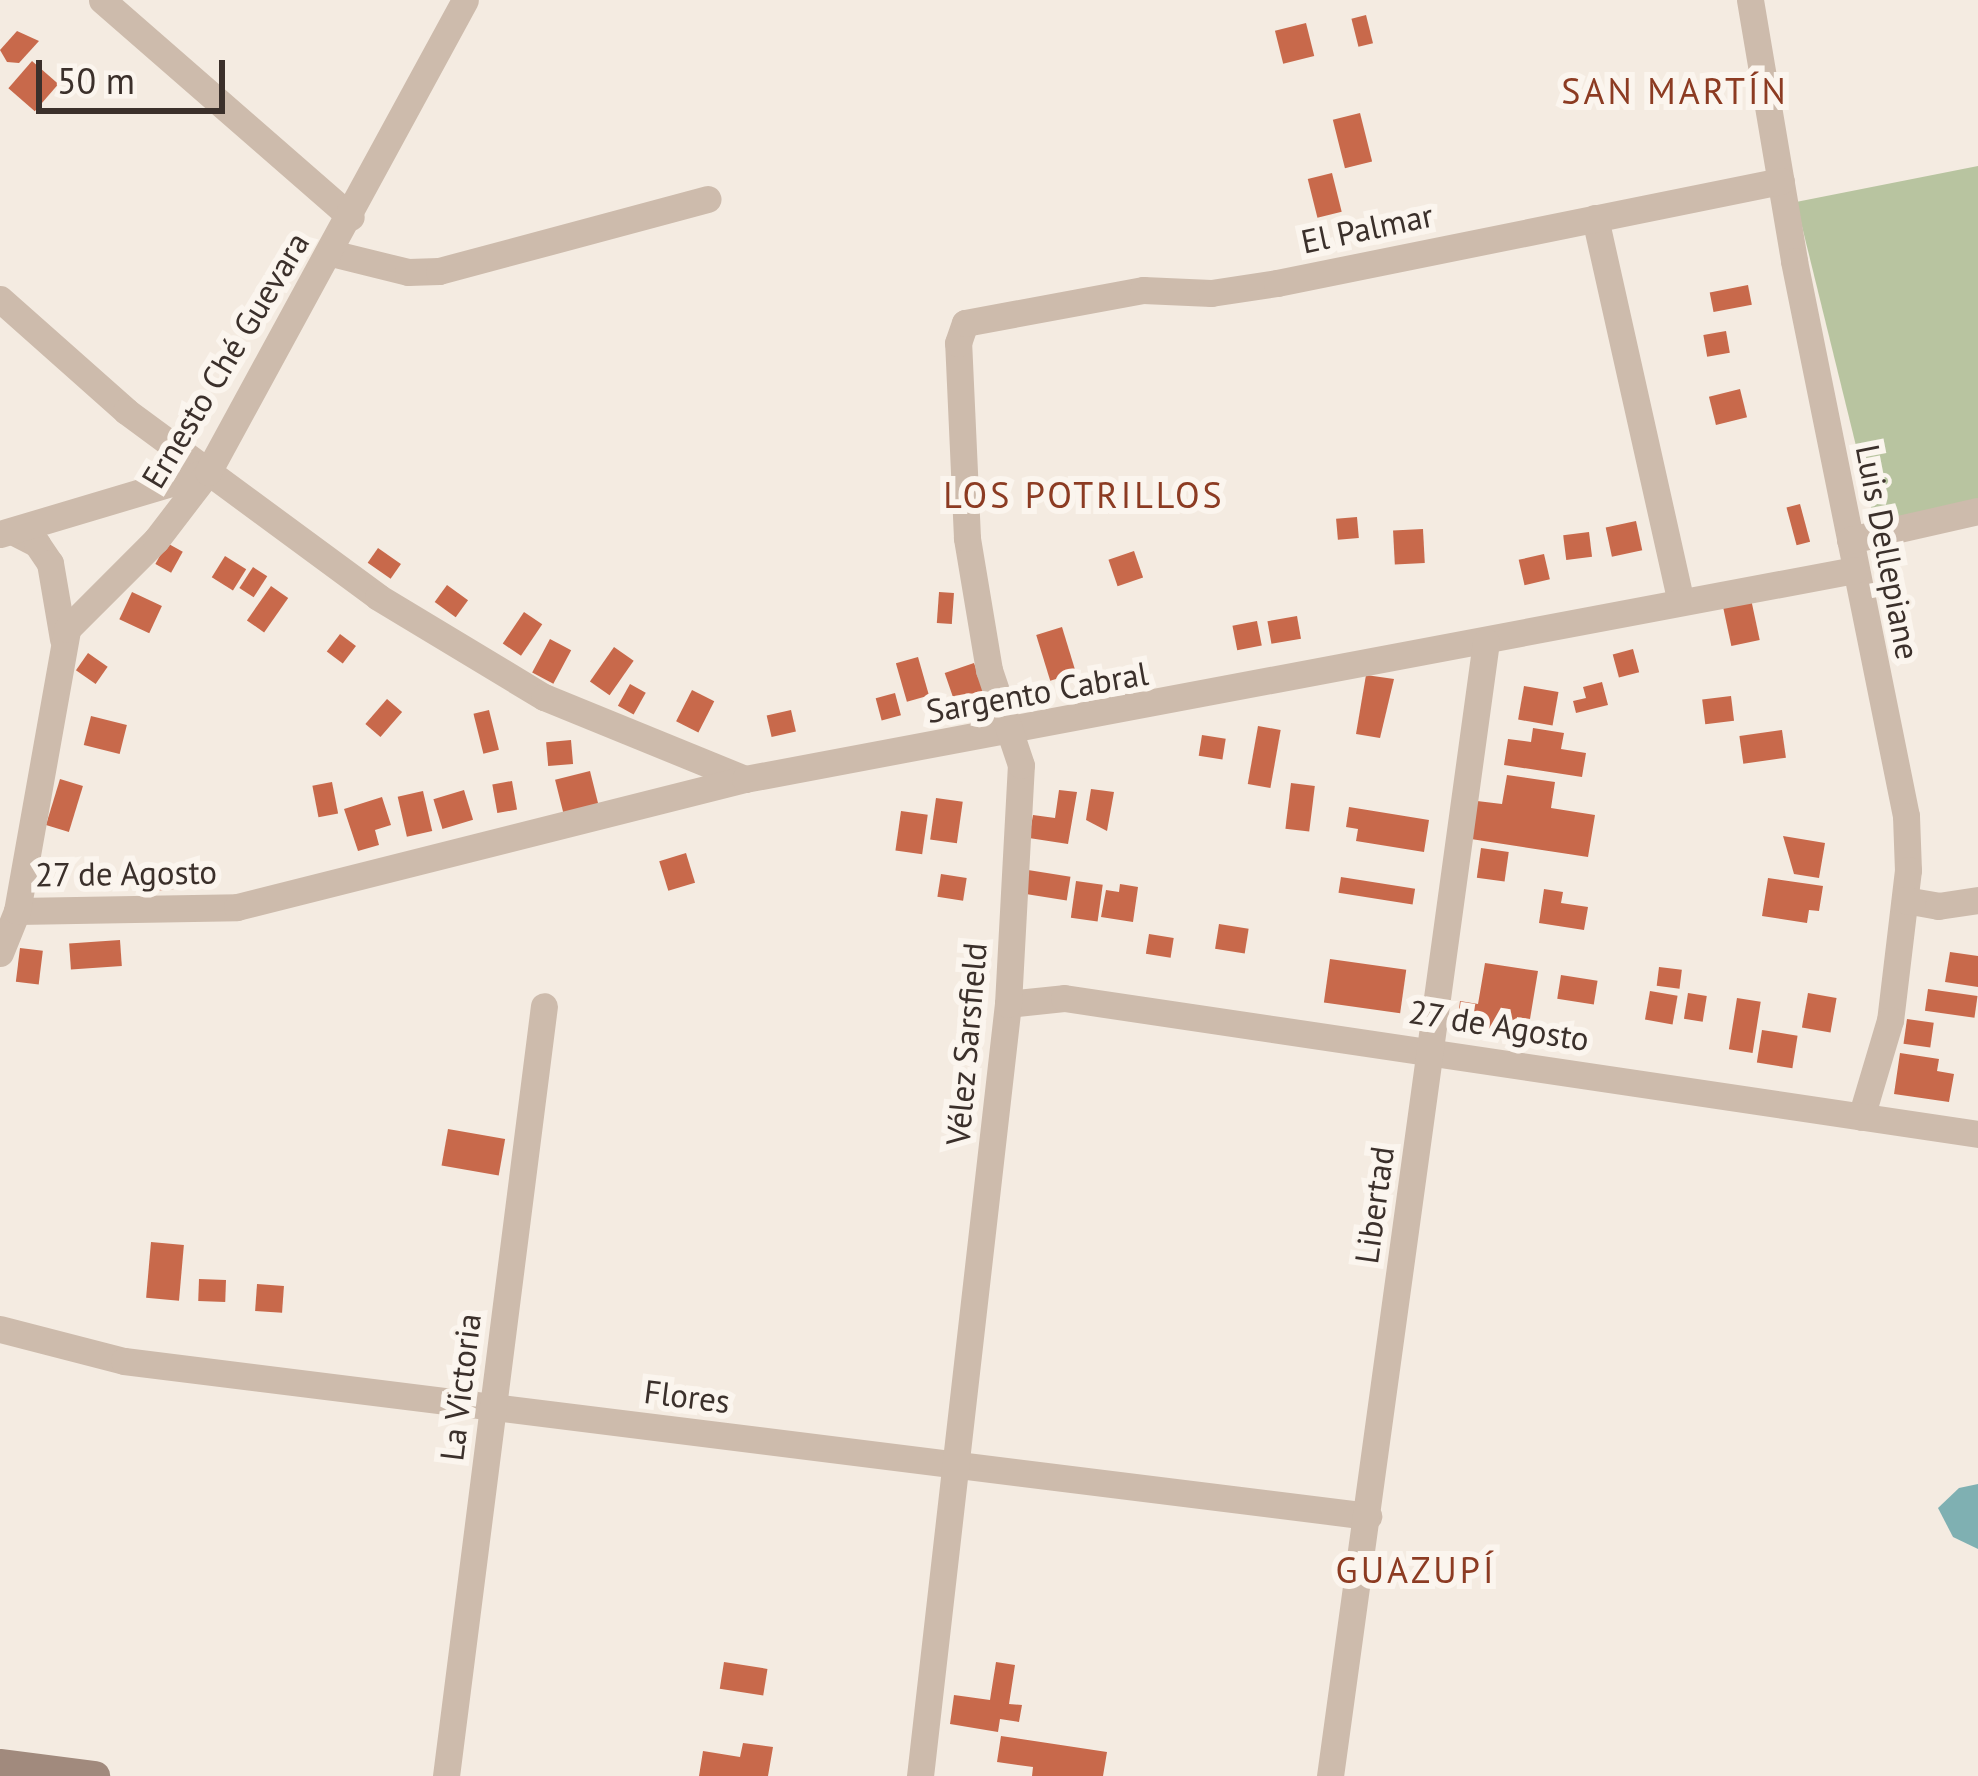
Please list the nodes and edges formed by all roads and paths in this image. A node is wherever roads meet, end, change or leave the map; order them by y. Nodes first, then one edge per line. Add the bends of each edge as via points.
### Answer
1 (102, 0) edge
2 (465, 0) edge
3 (1750, 0) edge
4 (1780, 181) junction
5 (707, 199) dead end
6 (351, 218) junction
7 (1595, 218) junction
8 (331, 253) junction
9 (0, 298) edge
10 (965, 323) joint
11 (208, 472) junction
12 (1978, 511) edge
13 (6, 532) edge
14 (1850, 541) junction
15 (1854, 570) junction
16 (1680, 599) junction
17 (63, 639) junction
18 (1486, 642) junction
19 (1013, 735) junction
20 (745, 779) junction
21 (1905, 900) junction
22 (1978, 900) edge
23 (237, 907) joint
24 (17, 911) junction
25 (0, 952) edge
26 (1009, 1004) junction
27 (544, 1006) dead end
28 (1431, 1051) junction
29 (1861, 1117) junction
30 (1978, 1134) edge
31 (0, 1329) edge
32 (493, 1408) junction
33 (960, 1466) junction
34 (1368, 1516) junction
35 (0, 1764) edge
36 (94, 1776) edge
37 (446, 1776) edge
38 (920, 1776) edge
39 (1330, 1776) edge

1 - 6 street
2 - 6 street, Ernesto Ché Guevara
3 - 4 street, Luis Dellepiane
4 - 7 street, El Palmar
4 - 14 street, Luis Dellepiane
5 - 8 street via 439,271 408,272
6 - 8 street, Ernesto Ché Guevara
7 - 10 street, El Palmar via 1277,284 1211,293 1143,290
7 - 16 street
8 - 11 street, Ernesto Ché Guevara
9 - 11 street
10 - 19 street, Vélez Sarsfield via 958,343 967,538 989,670
11 - 13 street
11 - 17 street, Ernesto Ché Guevara
11 - 20 street via 378,597 544,697
12 - 14 street
13 - 17 street via 37,544 50,563
14 - 15 street, Luis Dellepiane
15 - 16 street, Sargento Cabral
15 - 21 street, Luis Dellepiane via 1906,816
16 - 18 street, Sargento Cabral
17 - 24 street
18 - 19 street, Sargento Cabral
18 - 28 street, Libertad
19 - 20 street, Sargento Cabral
19 - 26 street, Vélez Sarsfield via 1021,765
20 - 23 street, Sargento Cabral
21 - 22 street
21 - 29 street, Luis Dellepiane via 1890,1020
23 - 24 street, 27 de Agosto
24 - 25 street
26 - 28 street, 27 de Agosto via 1064,998
26 - 33 street, Vélez Sarsfield
27 - 32 street, La Victoria
28 - 29 street, 27 de Agosto
28 - 34 street, Libertad
29 - 30 street, 27 de Agosto
31 - 32 street, Flores via 124,1361
32 - 33 street, Flores
32 - 37 street, La Victoria
33 - 34 street, Flores
33 - 38 street, Vélez Sarsfield
34 - 39 street, Libertad
35 - 36 main road

